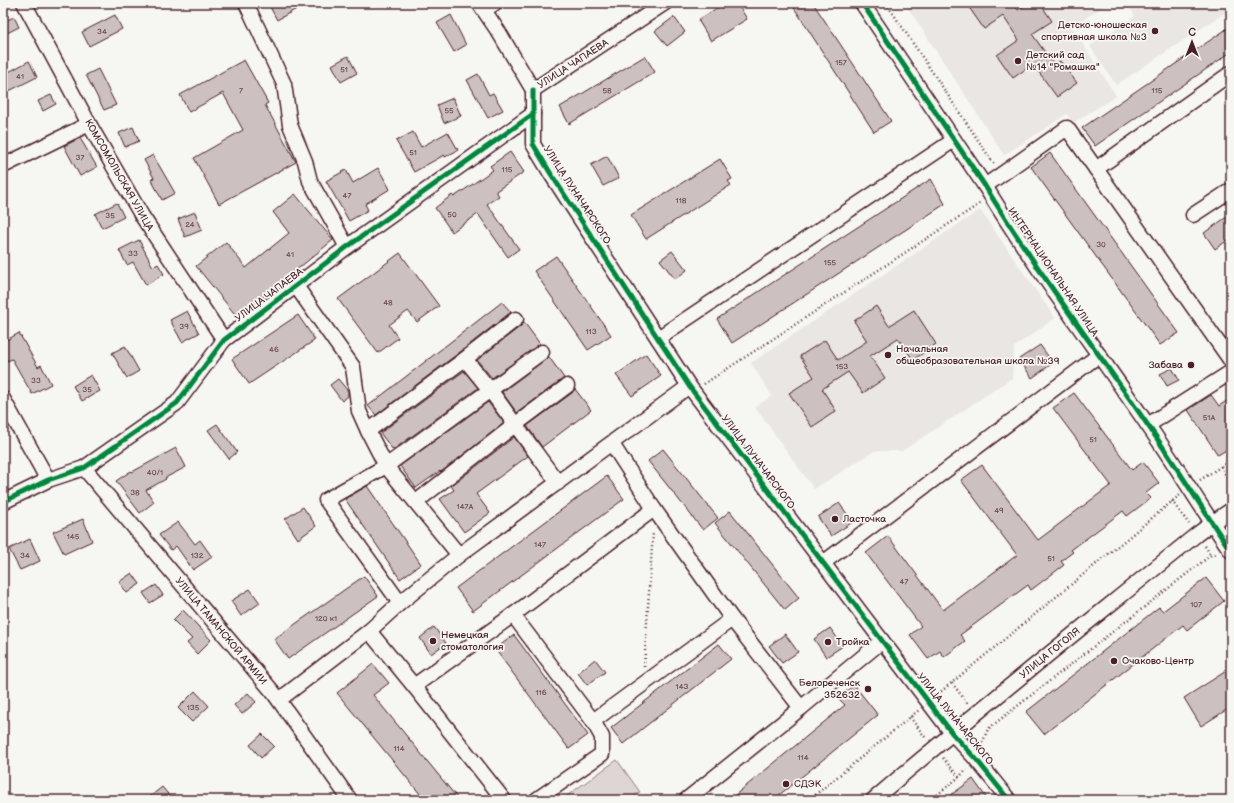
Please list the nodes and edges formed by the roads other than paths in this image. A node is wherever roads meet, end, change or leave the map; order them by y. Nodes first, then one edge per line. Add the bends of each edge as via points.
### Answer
1 (24, 3) edge
2 (246, 3) edge
3 (665, 3) edge
4 (862, 3) edge
5 (486, 5) edge
6 (1231, 72) edge
7 (533, 90) junction
8 (533, 114) junction
9 (89, 124) junction
10 (954, 140) junction
11 (3, 166) edge
12 (1096, 169) junction
13 (1231, 190) edge
14 (988, 191) junction
15 (1193, 215) dead end
16 (347, 247) junction
17 (296, 286) junction
18 (516, 319) dead end
19 (658, 338) junction
20 (224, 340) junction
21 (542, 352) dead end
22 (1099, 355) junction
23 (465, 359) junction
24 (1231, 361) edge
25 (1231, 372) edge
26 (566, 386) dead end
27 (691, 388) junction
28 (490, 390) junction
29 (3, 399) edge
30 (516, 424) junction
31 (1148, 425) junction
32 (368, 432) junction
33 (612, 444) junction
34 (386, 466) junction
35 (84, 468) junction
36 (48, 480) junction
37 (558, 483) junction
38 (3, 502) edge
39 (416, 502) junction
40 (654, 509) junction
41 (1231, 510) edge
42 (1212, 522) junction
43 (1224, 552) edge
44 (459, 555) junction
45 (823, 563) junction
46 (400, 603) junction
47 (513, 615) junction
48 (732, 619) junction
49 (369, 632) junction
50 (882, 641) junction
51 (414, 686) junction
52 (279, 700) junction
53 (801, 708) junction
54 (592, 721) junction
55 (952, 733) junction
56 (350, 800) edge
57 (504, 800) edge
58 (536, 800) edge
59 (686, 800) edge
60 (873, 800) edge
61 (1009, 800) edge

1 - 9 street, КОМСОМОЛЬСКАЯ УЛИЦА
2 - 16 street via 284,84 290,125 305,161 310,181
3 - 7 street, УЛИЦА ЧАПАЕВА
4 - 10 street, ИНТЕРНАЦИОНАЛЬНАЯ УЛИЦА
5 - 7 street
6 - 12 street
7 - 8 street, УЛИЦА ЧАПАЕВА
8 - 16 street, УЛИЦА ЧАПАЕВА
8 - 19 street, УЛИЦА ЛУНАЧАРСКОГО via 533,144
9 - 11 street
9 - 20 street, КОМСОМОЛЬСКАЯ УЛИЦА via 142,216
10 - 14 street, ИНТЕРНАЦИОНАЛЬНАЯ УЛИЦА
10 - 19 street
12 - 14 street via 1067,128 1001,174
12 - 24 street
13 - 15 street
14 - 22 street, ИНТЕРНАЦИОНАЛЬНАЯ УЛИЦА
16 - 17 street, УЛИЦА ЧАПАЕВА
17 - 20 street, УЛИЦА ЧАПАЕВА
17 - 32 street via 353,367 359,411
18 - 23 street
19 - 27 street, УЛИЦА ЛУНАЧАРСКОГО
20 - 35 street, УЛИЦА ЧАПАЕВА via 177,403
21 - 28 street
22 - 31 street, ИНТЕРНАЦИОНАЛЬНАЯ УЛИЦА
22 - 45 street
23 - 28 street
23 - 32 street
25 - 31 street
26 - 30 street
27 - 33 street
27 - 45 street, УЛИЦА ЛУНАЧАРСКОГО
28 - 30 street
28 - 34 street
29 - 36 street
30 - 37 street
30 - 39 street
31 - 42 street, ИНТЕРНАЦИОНАЛЬНАЯ УЛИЦА
32 - 34 street
33 - 37 street
33 - 40 street
34 - 39 street
34 - 46 street via 326,500
35 - 36 street, УЛИЦА ЧАПАЕВА
35 - 52 street, УЛИЦА ТАМАНСКОЙ АРМИИ
36 - 38 street, УЛИЦА ЧАПАЕВА
37 - 44 street
39 - 44 street
40 - 47 street
40 - 48 street
41 - 42 street, УЛИЦА ГОГОЛЯ
42 - 43 street, ИНТЕРНАЦИОНАЛЬНАЯ УЛИЦА
42 - 55 street, УЛИЦА ГОГОЛЯ
44 - 46 street
45 - 50 street, УЛИЦА ЛУНАЧАРСКОГО
46 - 49 street
47 - 51 street
47 - 54 street
48 - 53 street
48 - 54 street
49 - 51 street
49 - 52 street
50 - 53 street
50 - 55 street, УЛИЦА ЛУНАЧАРСКОГО
51 - 57 street
52 - 56 street, УЛИЦА ТАМАНСКОЙ АРМИИ
53 - 59 street
54 - 58 street via 602,737 602,754
55 - 60 street, УЛИЦА ГОГОЛЯ
55 - 61 street, УЛИЦА ЛУНАЧАРСКОГО

